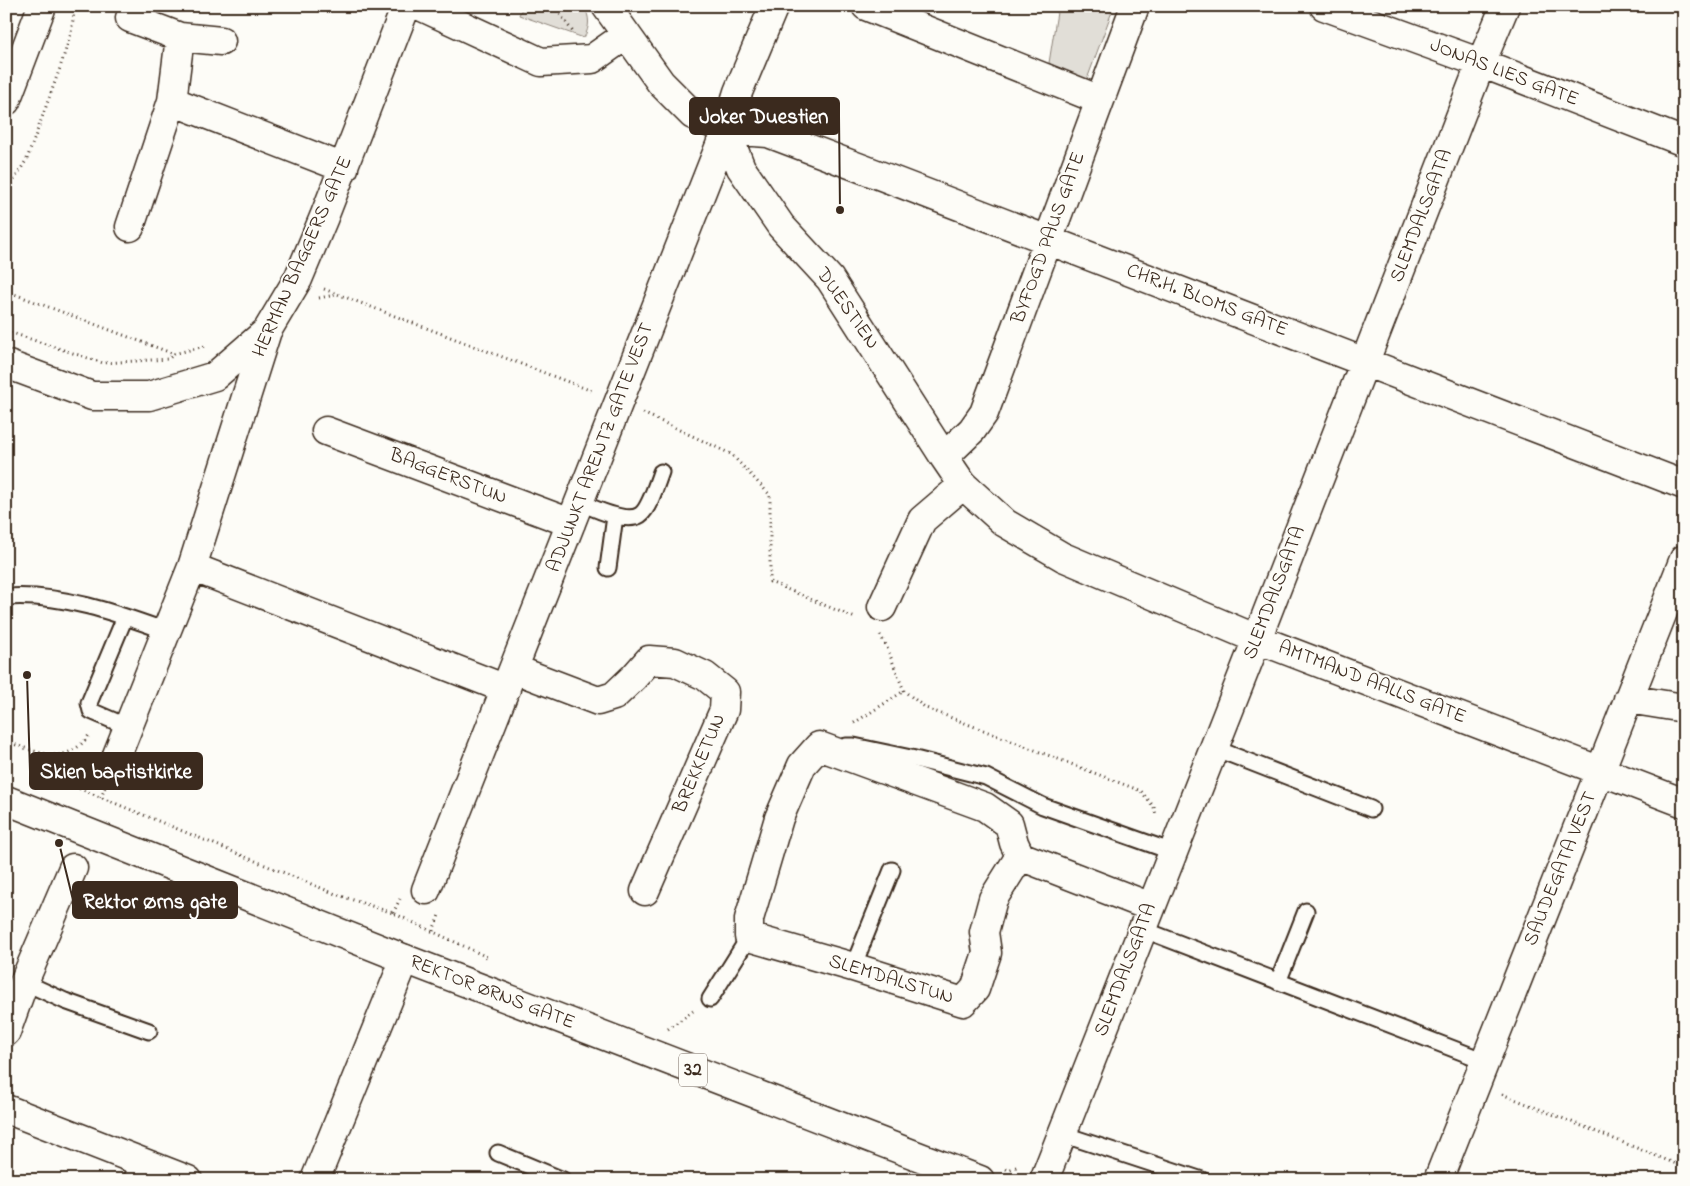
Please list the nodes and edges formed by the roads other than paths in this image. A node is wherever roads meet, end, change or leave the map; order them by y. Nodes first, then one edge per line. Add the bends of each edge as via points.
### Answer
1 (42, 6) edge
2 (406, 6) edge
3 (420, 6) edge
4 (606, 6) edge
5 (774, 6) edge
6 (866, 6) edge
7 (1135, 6) edge
8 (1324, 6) edge
9 (1505, 6) edge
10 (130, 18) dead end
11 (626, 35) junction
12 (180, 37) junction
13 (221, 41) dead end
14 (1481, 63) junction
15 (11, 73) edge
16 (1100, 100) junction
17 (6, 101) edge
18 (172, 101) junction
19 (726, 130) junction
20 (1684, 142) edge
21 (344, 168) junction
22 (130, 227) dead end
23 (1049, 239) junction
24 (267, 331) junction
25 (1365, 363) junction
26 (6, 364) edge
27 (326, 431) dead end
28 (944, 457) junction
29 (661, 472) dead end
30 (963, 485) junction
31 (1684, 485) edge
32 (575, 513) junction
33 (615, 516) junction
34 (1063, 556) joint
35 (1684, 559) edge
36 (192, 567) junction
37 (608, 568) dead end
38 (6, 597) edge
39 (126, 617) junction
40 (880, 620) road end
41 (166, 631) junction
42 (1257, 639) junction
43 (510, 679) junction
44 (1628, 698) junction
45 (1684, 708) edge
46 (128, 727) junction
47 (819, 746) junction
48 (1214, 748) junction
49 (117, 755) dead end
50 (1600, 770) junction
51 (6, 800) edge
52 (1684, 803) edge
53 (1371, 809) dead end
54 (1173, 852) junction
55 (1020, 856) junction
56 (73, 868) dead end
57 (892, 870) dead end
58 (426, 890) dead end
59 (645, 890) dead end
60 (1306, 912) dead end
61 (1146, 918) junction
62 (749, 937) junction
63 (405, 960) junction
64 (853, 967) junction
65 (24, 982) junction
66 (1278, 982) junction
67 (710, 999) road end
68 (149, 1031) dead end
69 (6, 1032) edge
70 (1485, 1061) junction
71 (6, 1109) edge
72 (1062, 1134) junction
73 (498, 1153) dead end
74 (136, 1170) edge
75 (188, 1180) edge
76 (315, 1180) edge
77 (563, 1180) edge
78 (980, 1180) edge
79 (1044, 1180) edge
80 (1202, 1180) edge
81 (1438, 1180) edge

1 - 15 street
2 - 21 street, HERMAN BAGGERS GATE
3 - 11 street via 540,62 592,58
4 - 11 street
5 - 19 street, ADJUNKT ARENTZ GATE VEST via 738,92
6 - 16 street
7 - 16 street, BYFOGD PAUS GATE
8 - 14 street, JONAS LIES GATE
9 - 14 street, SLEMDALSGATA
10 - 12 street
11 - 19 street via 661,83 693,115
12 - 13 street
12 - 18 street
14 - 20 street, JONAS LIES GATE
14 - 25 street, SLEMDALSGATA
15 - 17 street
16 - 23 street, BYFOGD PAUS GATE
18 - 21 street
18 - 22 street
19 - 23 street, CHR.H. BLOMS GATE via 768,132
19 - 28 street, DUESTIEN via 741,168 781,226 830,279
19 - 32 street, ADJUNKT ARENTZ GATE VEST
21 - 24 street, HERMAN BAGGERS GATE via 298,279
23 - 25 street, CHR.H. BLOMS GATE
23 - 28 street, BYFOGD PAUS GATE via 984,413 972,430
24 - 26 street via 215,376 149,396 92,396
24 - 36 street, HERMAN BAGGERS GATE
25 - 31 street, CHR.H. BLOMS GATE
25 - 42 street, SLEMDALSGATA
27 - 32 street, BAGGERSTUN
28 - 30 street, DUESTIEN
29 - 33 lane via 640,514 634,517
30 - 34 street, DUESTIEN via 1005,523
30 - 40 street via 922,520
32 - 33 lane
32 - 43 street, ADJUNKT ARENTZ GATE VEST
33 - 37 lane
34 - 42 street, AMTMAND AALLS GATE
35 - 44 street, SAUDEGATA VEST
36 - 41 street, HERMAN BAGGERS GATE
36 - 43 street
38 - 39 lane via 62,601
39 - 41 lane
39 - 46 lane via 89,704 91,711
41 - 46 street, HERMAN BAGGERS GATE
42 - 48 street, SLEMDALSGATA
42 - 50 street, AMTMAND AALLS GATE
43 - 58 street, ADJUNKT ARENTZ GATE VEST
43 - 59 street, BREKKETUN via 598,701 614,696 649,660 675,662 705,676 725,692 724,710
44 - 45 street
44 - 50 street, SAUDEGATA VEST
46 - 49 street, HERMAN BAGGERS GATE
47 - 54 lane via 854,746 986,777 1043,806
47 - 55 street via 985,807 1009,824
47 - 62 street via 802,765 779,818 749,919
48 - 53 lane
48 - 54 street, SLEMDALSGATA
50 - 52 street, AMTMAND AALLS GATE
50 - 70 street, SAUDEGATA VEST
51 - 63 street, REKTOR ØRNS GATE / 32
54 - 61 street, SLEMDALSGATA
55 - 61 street
55 - 64 street, SLEMDALSTUN via 993,900 984,932 987,953 975,989 963,1002
56 - 65 street
57 - 64 lane
60 - 66 lane
61 - 66 lane
61 - 72 street, SLEMDALSGATA
62 - 64 street, SLEMDALSTUN
62 - 67 lane
63 - 76 street
63 - 78 street, REKTOR ØRNS GATE / 32
65 - 68 lane via 64,1001
65 - 69 street
66 - 70 lane
70 - 81 street, SAUDEGATA VEST
71 - 74 street
72 - 79 street, SLEMDALSGATA
72 - 80 lane
73 - 77 lane
74 - 75 street

